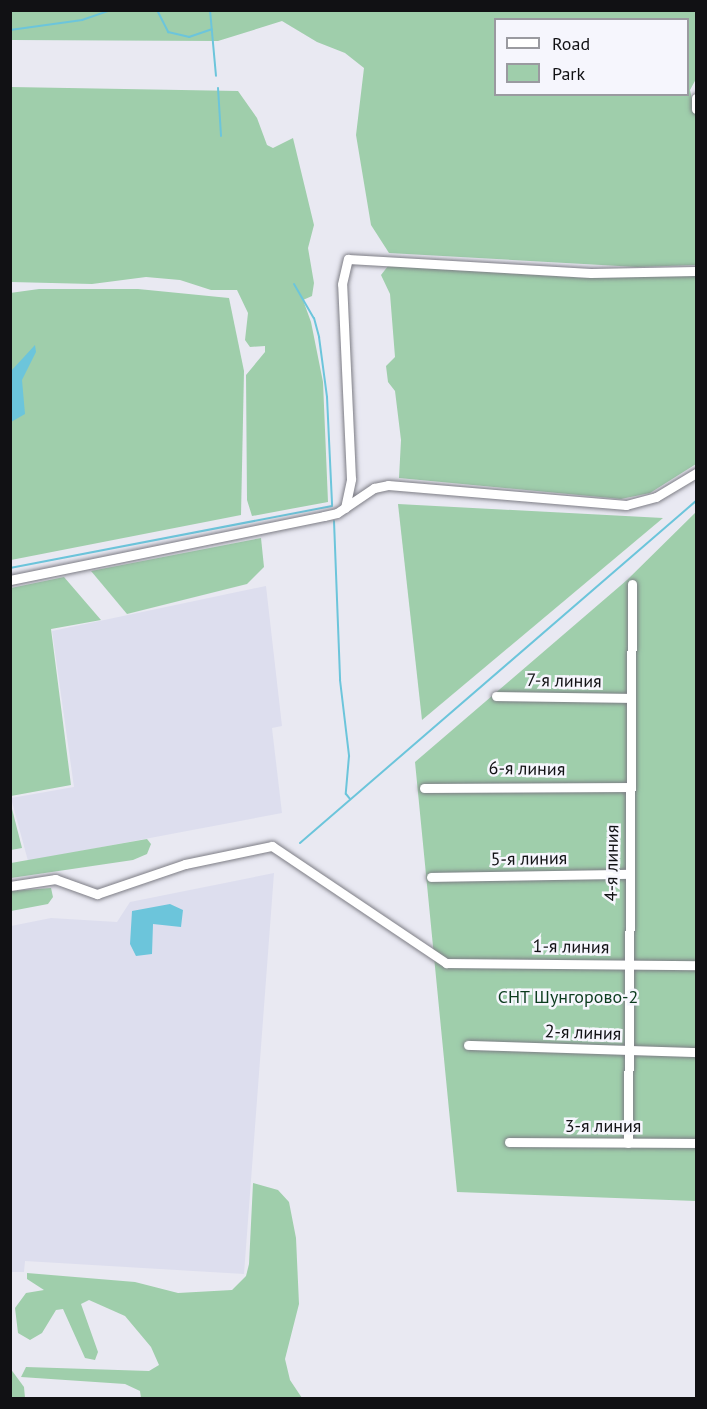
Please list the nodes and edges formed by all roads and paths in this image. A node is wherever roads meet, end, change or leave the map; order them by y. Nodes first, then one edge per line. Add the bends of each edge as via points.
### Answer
1 (696, 98) edge
2 (696, 109) edge
3 (696, 271) edge
4 (696, 473) edge
5 (345, 508) junction
6 (10, 579) edge
7 (632, 584) dead end
8 (496, 696) dead end
9 (631, 699) junction
10 (630, 787) junction
11 (424, 788) dead end
12 (629, 874) junction
13 (431, 877) dead end
14 (10, 886) edge
15 (628, 964) junction
16 (696, 965) edge
17 (468, 1045) dead end
18 (629, 1051) junction
19 (696, 1052) edge
20 (509, 1142) dead end
21 (628, 1143) junction
22 (696, 1143) edge

1 - 2 street
3 - 5 street via 591,273 348,259 342,285 351,479
4 - 5 street via 656,497 626,505 388,485 374,488
5 - 6 street via 324,516
7 - 9 street, 4-я линия
8 - 9 street, 7-я линия
9 - 10 street, 4-я линия
10 - 11 street, 6-я линия
10 - 12 street, 4-я линия
12 - 13 street, 5-я линия
12 - 15 street, 4-я линия
14 - 15 street, 1-я линия via 55,879 97,894 185,864 272,846 446,963
15 - 16 street, 1-я линия
15 - 18 street, 4-я линия
17 - 18 street, 2-я линия
18 - 19 street, 2-я линия
18 - 21 street, 4-я линия
20 - 21 street, 3-я линия
21 - 22 street, 3-я линия

